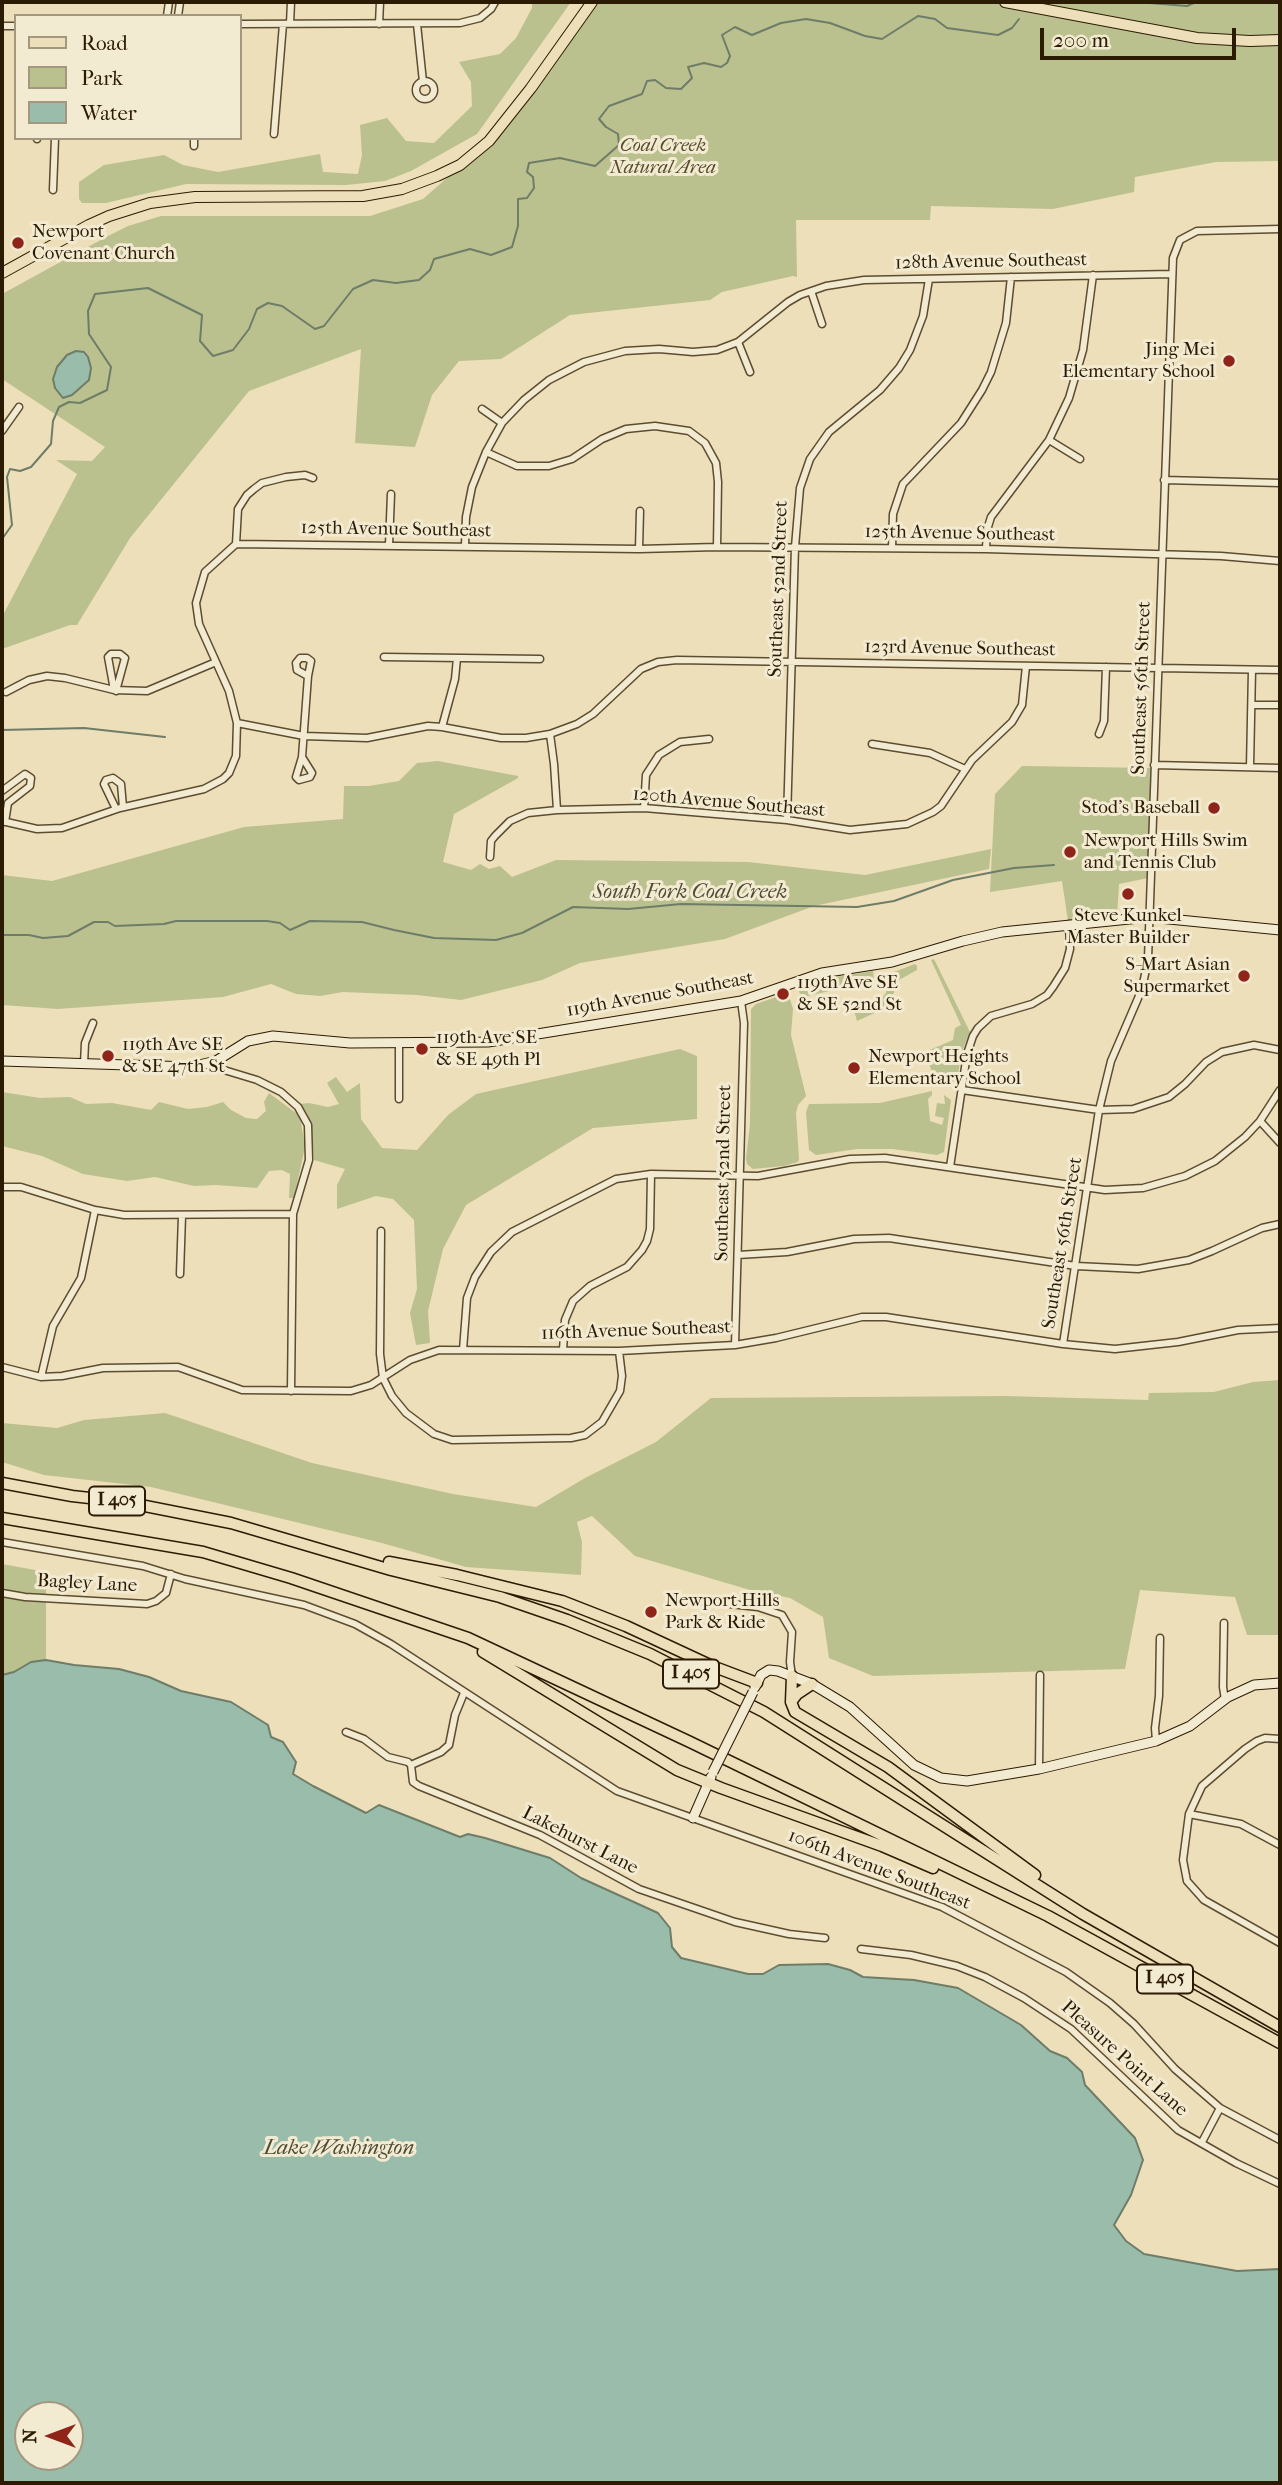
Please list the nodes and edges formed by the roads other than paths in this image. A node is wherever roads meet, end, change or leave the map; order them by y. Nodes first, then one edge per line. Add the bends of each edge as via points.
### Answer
1 (291, 2) edge
2 (380, 2) edge
3 (495, 2) edge
4 (592, 2) edge
5 (1004, 2) edge
6 (242, 24) edge
7 (286, 24) junction
8 (379, 24) junction
9 (418, 24) junction
10 (1280, 40) edge
11 (423, 82) dead end
12 (274, 134) dead end
13 (55, 140) edge
14 (53, 190) dead end
15 (1280, 229) edge
16 (2, 273) edge
17 (1172, 274) junction
18 (1093, 275) junction
19 (1010, 277) junction
20 (929, 279) junction
21 (811, 291) junction
22 (822, 324) dead end
23 (738, 342) junction
24 (750, 372) dead end
25 (19, 407) dead end
26 (482, 409) dead end
27 (502, 423) junction
28 (2, 431) edge
29 (1049, 440) junction
30 (486, 452) junction
31 (1080, 459) dead end
32 (313, 478) dead end
33 (1164, 480) junction
34 (1280, 483) edge
35 (391, 494) dead end
36 (640, 511) dead end
37 (236, 544) junction
38 (389, 545) junction
39 (465, 546) junction
40 (717, 547) junction
41 (795, 547) junction
42 (892, 548) junction
43 (639, 549) junction
44 (986, 549) junction
45 (1162, 554) junction
46 (1280, 561) edge
47 (384, 657) dead end
48 (457, 659) junction
49 (540, 659) dead end
50 (216, 662) junction
51 (792, 663) junction
52 (1026, 666) junction
53 (1106, 667) junction
54 (1158, 668) junction
55 (1252, 670) junction
56 (1280, 670) edge
57 (308, 676) dead end
58 (115, 691) junction
59 (6, 692) dead end
60 (1252, 705) junction
61 (1280, 705) edge
62 (237, 723) junction
63 (442, 727) junction
64 (550, 734) junction
65 (1100, 734) dead end
66 (304, 737) junction
67 (709, 739) dead end
68 (872, 744) dead end
69 (302, 757) dead end
70 (1154, 765) junction
71 (1250, 767) junction
72 (1280, 768) edge
73 (965, 769) junction
74 (2, 791) edge
75 (644, 808) junction
76 (557, 810) junction
77 (787, 820) junction
78 (3, 822) edge
79 (490, 858) dead end
80 (1149, 917) junction
81 (1069, 924) junction
82 (1280, 930) edge
83 (741, 1002) junction
84 (93, 1023) dead end
85 (399, 1043) junction
86 (1280, 1050) edge
87 (2, 1061) edge
88 (216, 1061) junction
89 (84, 1065) junction
90 (962, 1090) junction
91 (1280, 1090) edge
92 (399, 1099) dead end
93 (1099, 1110) junction
94 (1259, 1121) junction
95 (1280, 1143) edge
96 (950, 1167) junction
97 (651, 1174) junction
98 (740, 1176) junction
99 (4, 1186) edge
100 (1088, 1187) junction
101 (95, 1210) junction
102 (293, 1214) junction
103 (181, 1216) junction
104 (1280, 1224) edge
105 (381, 1231) dead end
106 (738, 1255) junction
107 (1076, 1266) junction
108 (180, 1274) dead end
109 (1280, 1328) edge
110 (1063, 1344) junction
111 (735, 1345) junction
112 (463, 1350) junction
113 (563, 1350) junction
114 (619, 1350) junction
115 (2, 1367) edge
116 (41, 1377) junction
117 (383, 1378) junction
118 (291, 1391) junction
119 (2, 1483) edge
120 (2, 1518) edge
121 (231, 1523) junction
122 (2, 1542) edge
123 (171, 1574) junction
124 (2, 1593) edge
125 (701, 1601) dead end
126 (1224, 1623) dead end
127 (468, 1638) junction
128 (1160, 1638) dead end
129 (1040, 1675) dead end
130 (792, 1676) junction
131 (1280, 1683) edge
132 (812, 1685) junction
133 (755, 1687) junction
134 (464, 1693) junction
135 (1225, 1700) junction
136 (791, 1702) junction
137 (346, 1732) dead end
138 (1280, 1739) edge
139 (1156, 1741) junction
140 (411, 1765) junction
141 (1039, 1769) junction
142 (711, 1777) junction
143 (1189, 1814) junction
144 (694, 1818) junction
145 (1280, 1845) edge
146 (1048, 1916) junction
147 (1106, 1926) junction
148 (825, 1938) dead end
149 (1280, 1943) edge
150 (861, 1949) dead end
151 (1280, 2026) edge
152 (1280, 2043) edge
153 (1220, 2108) junction
154 (1280, 2140) edge
155 (1202, 2142) junction
156 (1280, 2184) edge

1 - 7 street
2 - 8 street
3 - 9 street via 486,14 471,21
4 - 16 main road via 489,141 460,165 437,176 363,196 195,197 150,203 108,216
5 - 10 main road via 1197,38
6 - 7 street
7 - 8 street
7 - 12 street
8 - 9 street
9 - 11 street
13 - 14 street
15 - 17 street, Southeast 56th Street via 1205,230 1185,236 1174,251
17 - 18 street, 128th Avenue Southeast
17 - 33 street, Southeast 56th Street
18 - 19 street, 128th Avenue Southeast
18 - 29 street via 1076,376
19 - 20 street, 128th Avenue Southeast
19 - 42 street via 1006,323 991,372 961,423 903,484 893,514
20 - 21 street, 128th Avenue Southeast via 864,280
20 - 41 street, Southeast 52nd Street via 920,326 899,368 829,432 810,459 800,488
21 - 22 street
21 - 23 street, 128th Avenue Southeast via 788,302
23 - 24 street
23 - 27 street via 705,351 625,351 584,362 549,380
25 - 28 street
26 - 27 street
27 - 30 street
29 - 31 street
29 - 44 street via 990,517
30 - 39 street via 472,487
30 - 40 street via 517,466 549,466 572,459 612,433 638,427 689,431 713,453 716,463
32 - 37 street via 286,477 254,489 238,509
33 - 34 street
33 - 45 street, Southeast 56th Street
35 - 38 street
36 - 43 street
37 - 38 street, 125th Avenue Southeast
37 - 50 street via 205,572 198,592 199,624
38 - 39 street, 125th Avenue Southeast
39 - 43 street, 125th Avenue Southeast
40 - 41 street, 125th Avenue Southeast
40 - 43 street, 125th Avenue Southeast
41 - 42 street, 125th Avenue Southeast
41 - 51 street, Southeast 52nd Street
42 - 44 street, 125th Avenue Southeast
44 - 45 street, 125th Avenue Southeast
45 - 46 street, 125th Avenue Southeast
45 - 54 street, Southeast 56th Street
47 - 48 street
48 - 49 street
48 - 63 street
50 - 58 street via 156,689
50 - 62 street
51 - 52 street, 123rd Avenue Southeast
51 - 64 street, 123rd Avenue Southeast via 658,662 641,669 593,714
51 - 77 street, Southeast 52nd Street
52 - 53 street, 123rd Avenue Southeast
52 - 73 street, 120th Avenue Southeast via 1018,713
53 - 54 street, 123rd Avenue Southeast
53 - 65 street
54 - 55 street, 123rd Avenue Southeast
54 - 70 street, Southeast 56th Street
55 - 56 street, 123rd Avenue Southeast
55 - 60 street
57 - 66 street
58 - 58 street via 108,657 120,653 125,658
58 - 59 street via 47,676
60 - 61 street
60 - 71 street
62 - 66 street
62 - 78 street via 233,767 214,784 54,829
63 - 64 street via 513,739
63 - 66 street via 416,727 367,738
64 - 76 street
66 - 69 street
67 - 75 street via 680,741 659,755 646,775
68 - 73 street via 930,754
70 - 71 street
70 - 80 street, Southeast 56th Street
71 - 72 street
73 - 77 street, 120th Avenue Southeast via 941,806 908,824 850,830
74 - 78 street via 25,774 32,780 10,800
75 - 76 street, 120th Avenue Southeast
75 - 77 street, 120th Avenue Southeast
76 - 79 street, 120th Avenue Southeast via 528,813 510,821 491,841
80 - 81 street, 119th Avenue Southeast
80 - 82 street, 119th Avenue Southeast
80 - 93 street, Southeast 56th Street via 1142,989 1111,1061
81 - 83 street, 119th Avenue Southeast via 1002,932 892,962 838,968
81 - 90 street via 1070,949 1060,978 1040,1000 991,1016 978,1028 967,1054
83 - 85 street, 119th Avenue Southeast via 488,1042
83 - 98 street, Southeast 52nd Street
84 - 89 street via 85,1043
85 - 88 street, 119th Avenue Southeast via 264,1037 240,1044
85 - 92 street
86 - 93 street via 1254,1045 1231,1048 1214,1056 1157,1103
87 - 89 street, 119th Avenue Southeast
88 - 89 street, 119th Avenue Southeast via 191,1068
88 - 102 street via 224,1070 281,1092 304,1116 310,1136 309,1160
90 - 93 street
90 - 96 street
91 - 94 street
93 - 100 street, Southeast 56th Street
94 - 95 street
94 - 100 street via 1228,1152 1185,1176 1143,1188
96 - 98 street via 868,1158
96 - 100 street
97 - 98 street
97 - 112 street via 629,1175 599,1186 504,1239 481,1266 470,1288
97 - 113 street via 647,1241 627,1267 590,1286 573,1301 565,1320
98 - 106 street, Southeast 52nd Street
99 - 101 street
100 - 107 street, Southeast 56th Street
101 - 103 street
101 - 116 street via 81,1278 53,1326
102 - 103 street
102 - 118 street
103 - 108 street
104 - 107 street via 1164,1265 1138,1269
105 - 117 street
106 - 107 street via 889,1238
106 - 111 street, Southeast 52nd Street
107 - 110 street, Southeast 56th Street
109 - 110 street, 116th Avenue Southeast via 1238,1330 1135,1348
110 - 111 street, 116th Avenue Southeast via 874,1316
111 - 114 street, 116th Avenue Southeast
112 - 113 street, 116th Avenue Southeast
112 - 117 street, 116th Avenue Southeast via 424,1354
113 - 114 street, 116th Avenue Southeast
114 - 117 street via 621,1385 615,1402 593,1430 570,1438 444,1438 406,1413
115 - 116 street, 116th Avenue Southeast
116 - 118 street, 116th Avenue Southeast via 103,1368 178,1367 234,1388
117 - 118 street, 116th Avenue Southeast via 351,1391
119 - 121 highway, I 405
120 - 127 highway, I 405 via 203,1552
121 - 133 highway via 259,1524 393,1563 562,1601
121 - 147 highway, I 405 via 500,1597 650,1654 764,1712
122 - 123 street, 106th Avenue Southeast
123 - 124 street, Bagley Lane via 166,1593 152,1603
123 - 134 street, 106th Avenue Southeast via 345,1620 391,1644
125 - 130 street via 758,1607 782,1615 792,1632
126 - 135 street
127 - 142 highway via 473,1646 654,1757
127 - 146 highway, I 405
128 - 139 street
129 - 141 street
130 - 132 street
130 - 133 street via 769,1670
130 - 136 highway
131 - 135 street via 1254,1685
132 - 136 highway
132 - 141 street via 850,1707 914,1765 941,1778 967,1781
133 - 142 street, bridge
134 - 140 street via 449,1745
134 - 144 street, 106th Avenue Southeast via 617,1791
135 - 139 street via 1190,1726
136 - 147 highway via 795,1712 888,1767
137 - 140 street, Lakehurst Lane
138 - 143 street via 1265,1738 1244,1749 1202,1786
139 - 141 street
140 - 148 street, Lakehurst Lane via 411,1778 419,1786 540,1835 639,1889 735,1922
142 - 144 street
142 - 146 highway via 1024,1910
143 - 145 street via 1241,1824
143 - 149 street via 1183,1860 1191,1886 1212,1905
144 - 153 street, 106th Avenue Southeast via 942,1907 1066,1972 1134,2024
146 - 152 highway, I 405
147 - 151 highway, I 405
150 - 155 street, Pleasure Point Lane via 957,1966 1024,1998 1071,2029 1178,2130
153 - 154 street, 106th Avenue Southeast
153 - 155 street
155 - 156 street, Pleasure Point Lane

